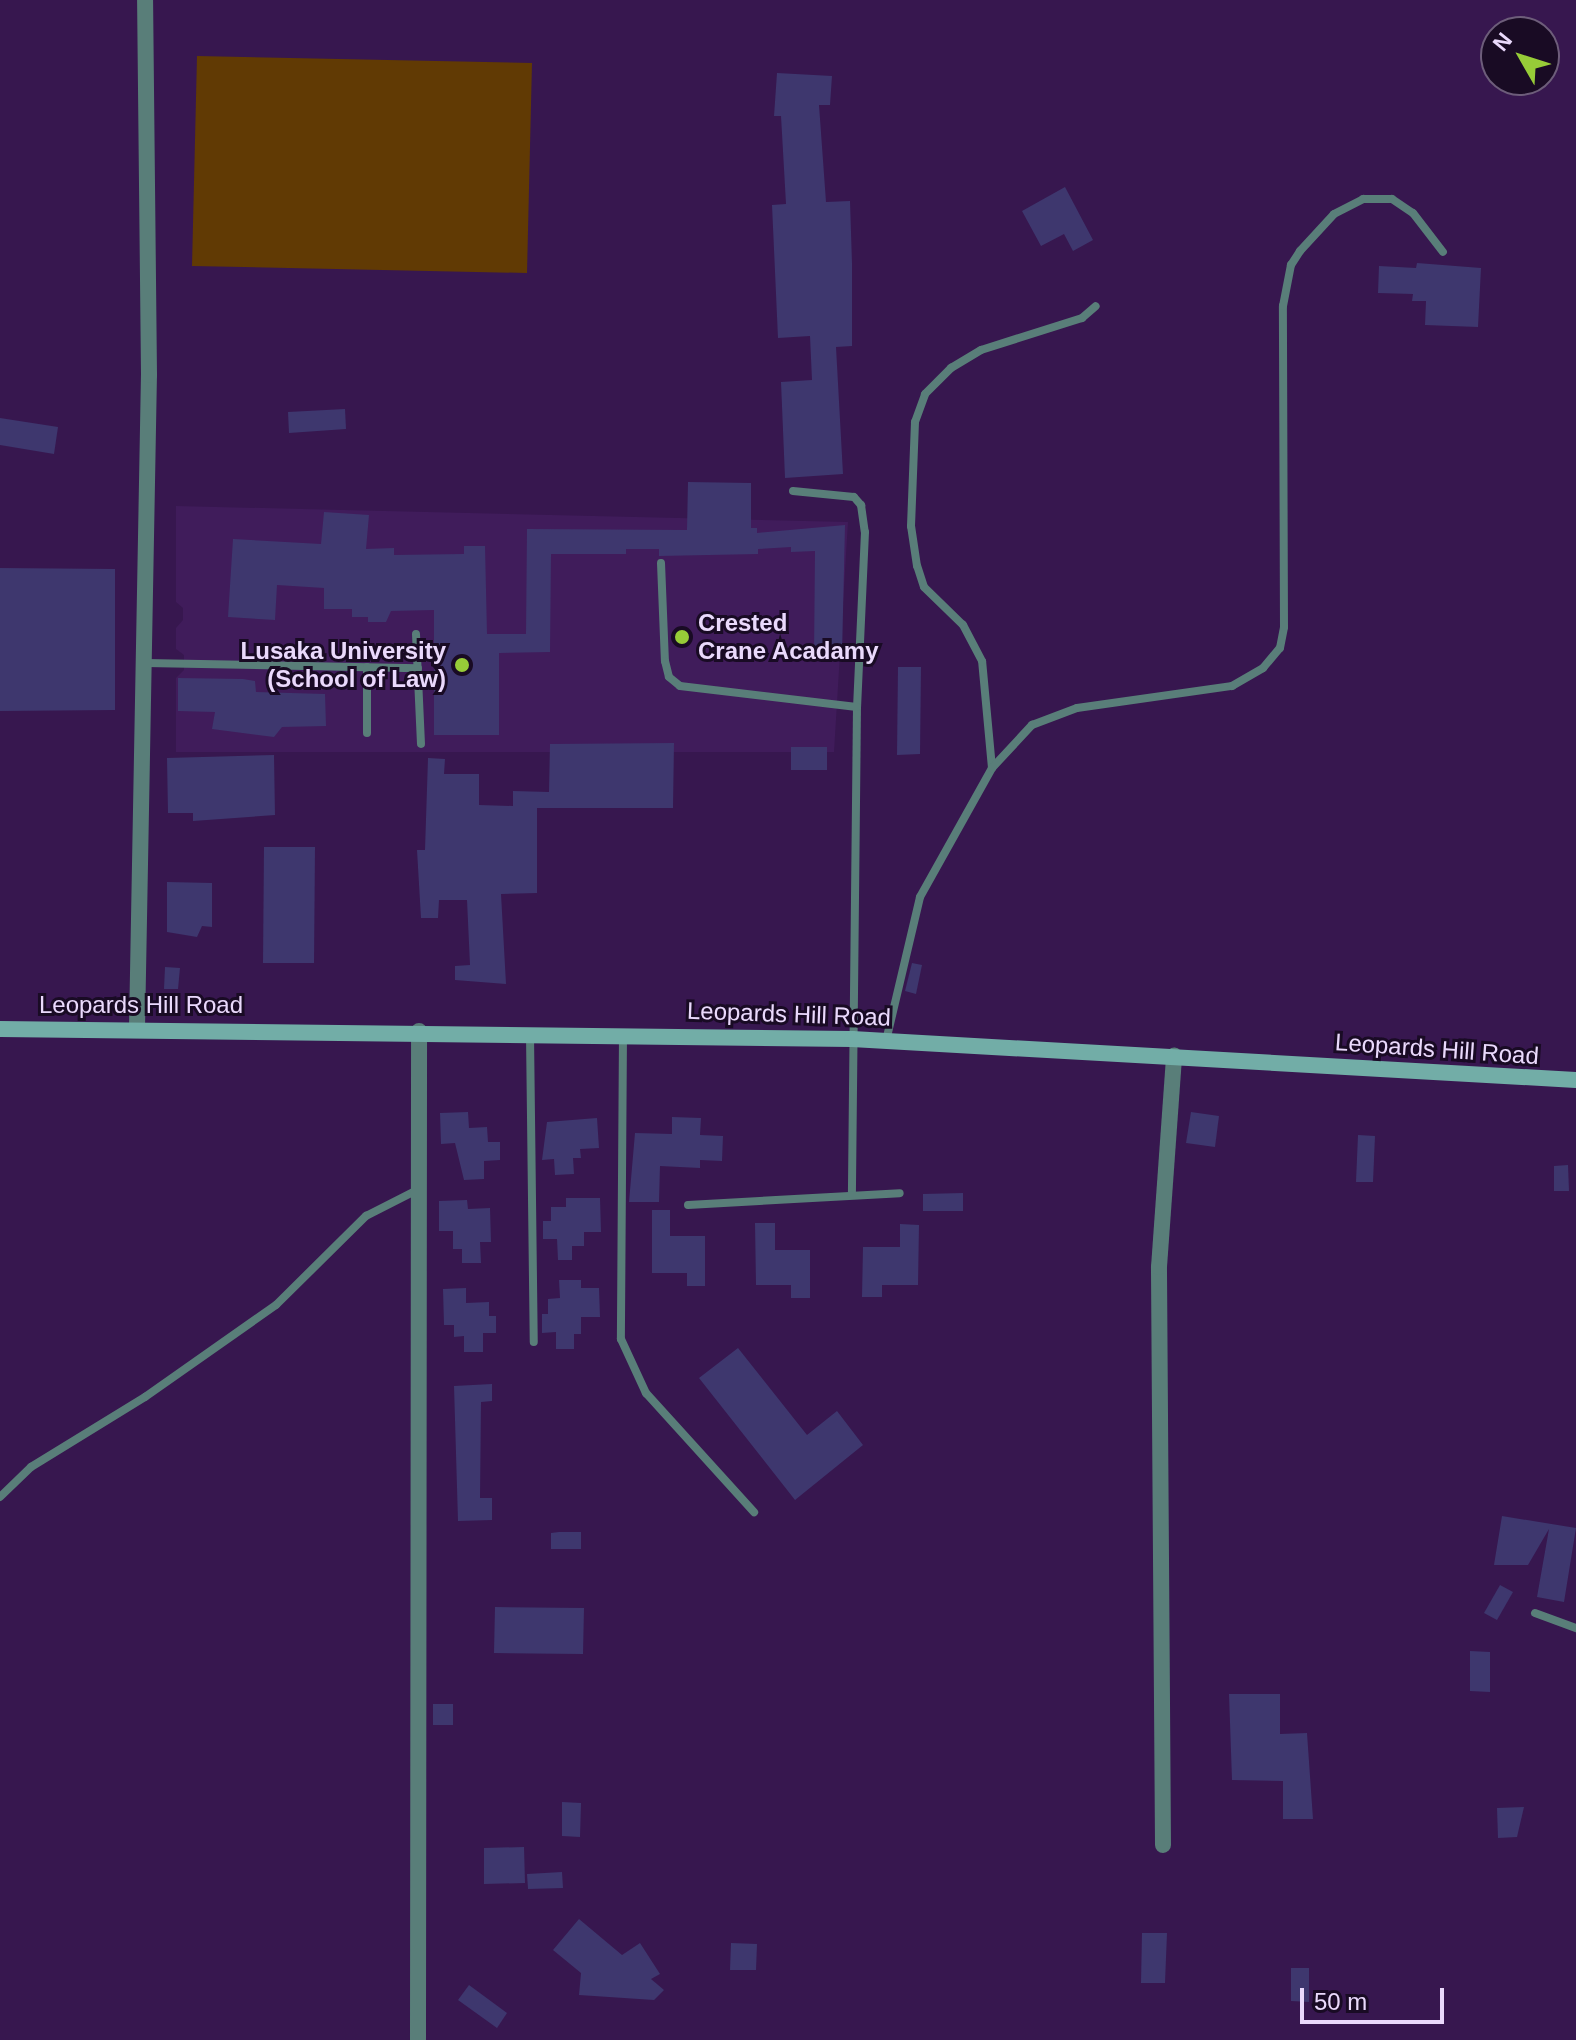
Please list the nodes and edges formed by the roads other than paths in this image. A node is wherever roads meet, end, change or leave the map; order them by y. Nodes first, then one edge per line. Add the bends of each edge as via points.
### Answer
1 (145, 0) edge
2 (1443, 252) dead end
3 (1096, 306) dead end
4 (793, 491) dead end
5 (661, 563) dead end
6 (416, 634) dead end
7 (146, 663) junction
8 (367, 667) junction
9 (418, 668) junction
10 (857, 707) junction
11 (367, 733) dead end
12 (421, 744) dead end
13 (992, 768) junction
14 (137, 1028) junction
15 (0, 1029) edge
16 (419, 1031) junction
17 (530, 1032) junction
18 (623, 1033) junction
19 (852, 1039) junction
20 (886, 1042) junction
21 (1174, 1056) junction
22 (1576, 1080) edge
23 (420, 1189) junction
24 (900, 1193) dead end
25 (852, 1195) junction
26 (688, 1205) dead end
27 (534, 1342) dead end
28 (0, 1497) edge
29 (754, 1512) dead end
30 (1535, 1613) dead end
31 (1576, 1628) edge
32 (1163, 1845) dead end
33 (418, 2040) edge

1 - 7 street
2 - 13 lane via 1404,205 1392,199 1363,199 1334,214 1291,265 1283,306 1284,627 1272,658 1232,686 1077,708 1049,718 1032,725
3 - 13 lane via 1082,318 981,350 951,368 925,394 915,422 911,526 917,566 924,587 963,625 982,661
4 - 10 lane via 854,497 861,505 865,532
5 - 10 lane via 665,661 669,677 680,686
6 - 9 lane
7 - 8 lane
7 - 14 street
8 - 9 lane
8 - 11 lane
9 - 12 lane
10 - 19 lane
13 - 20 lane via 920,897
14 - 15 main road, Leopards Hill Road
14 - 16 main road, Leopards Hill Road
16 - 17 main road, Leopards Hill Road
16 - 23 street
17 - 18 main road, Leopards Hill Road
17 - 27 lane
18 - 19 main road, Leopards Hill Road
18 - 29 lane via 621,1339 646,1393
19 - 20 main road, Leopards Hill Road
19 - 25 lane
20 - 21 main road, Leopards Hill Road
21 - 22 main road, Leopards Hill Road
21 - 32 street via 1159,1267
23 - 28 lane via 366,1216 276,1305 145,1397 31,1467
23 - 33 street
24 - 25 lane
25 - 26 lane
30 - 31 lane

